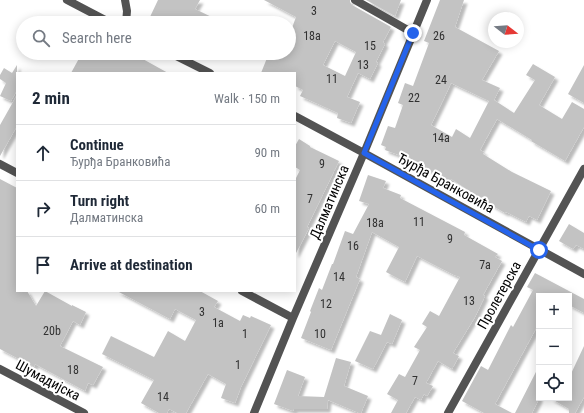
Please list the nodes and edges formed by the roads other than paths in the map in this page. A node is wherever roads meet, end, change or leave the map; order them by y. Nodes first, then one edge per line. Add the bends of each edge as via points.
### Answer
1 (67, 0) edge
2 (125, 0) edge
3 (355, 0) edge
4 (427, 0) edge
5 (98, 16) edge
6 (127, 16) edge
7 (413, 33) junction
8 (184, 60) edge
9 (208, 72) edge
10 (296, 117) edge
11 (364, 153) junction
12 (0, 164) edge
13 (584, 169) edge
14 (16, 172) edge
15 (539, 250) junction
16 (584, 274) edge
17 (244, 292) edge
18 (293, 318) junction
19 (0, 369) edge
20 (73, 411) edge
21 (84, 413) edge
22 (254, 413) edge
23 (448, 413) edge

1 - 5 street
2 - 6 street
3 - 7 street
4 - 7 street, Далматинска
7 - 11 street, Далматинска
8 - 9 street
10 - 11 street, Ђурђа Бранковића
11 - 15 street, Ђурђа Бранковића
11 - 18 street, Далматинска
12 - 14 street
13 - 15 street, Пролетерска
15 - 16 street, Ђурђа Бранковића
15 - 23 street, Пролетерска
17 - 18 street
18 - 22 street, Далматинска
19 - 20 street, Шумадијска
20 - 21 street, Шумадијска

